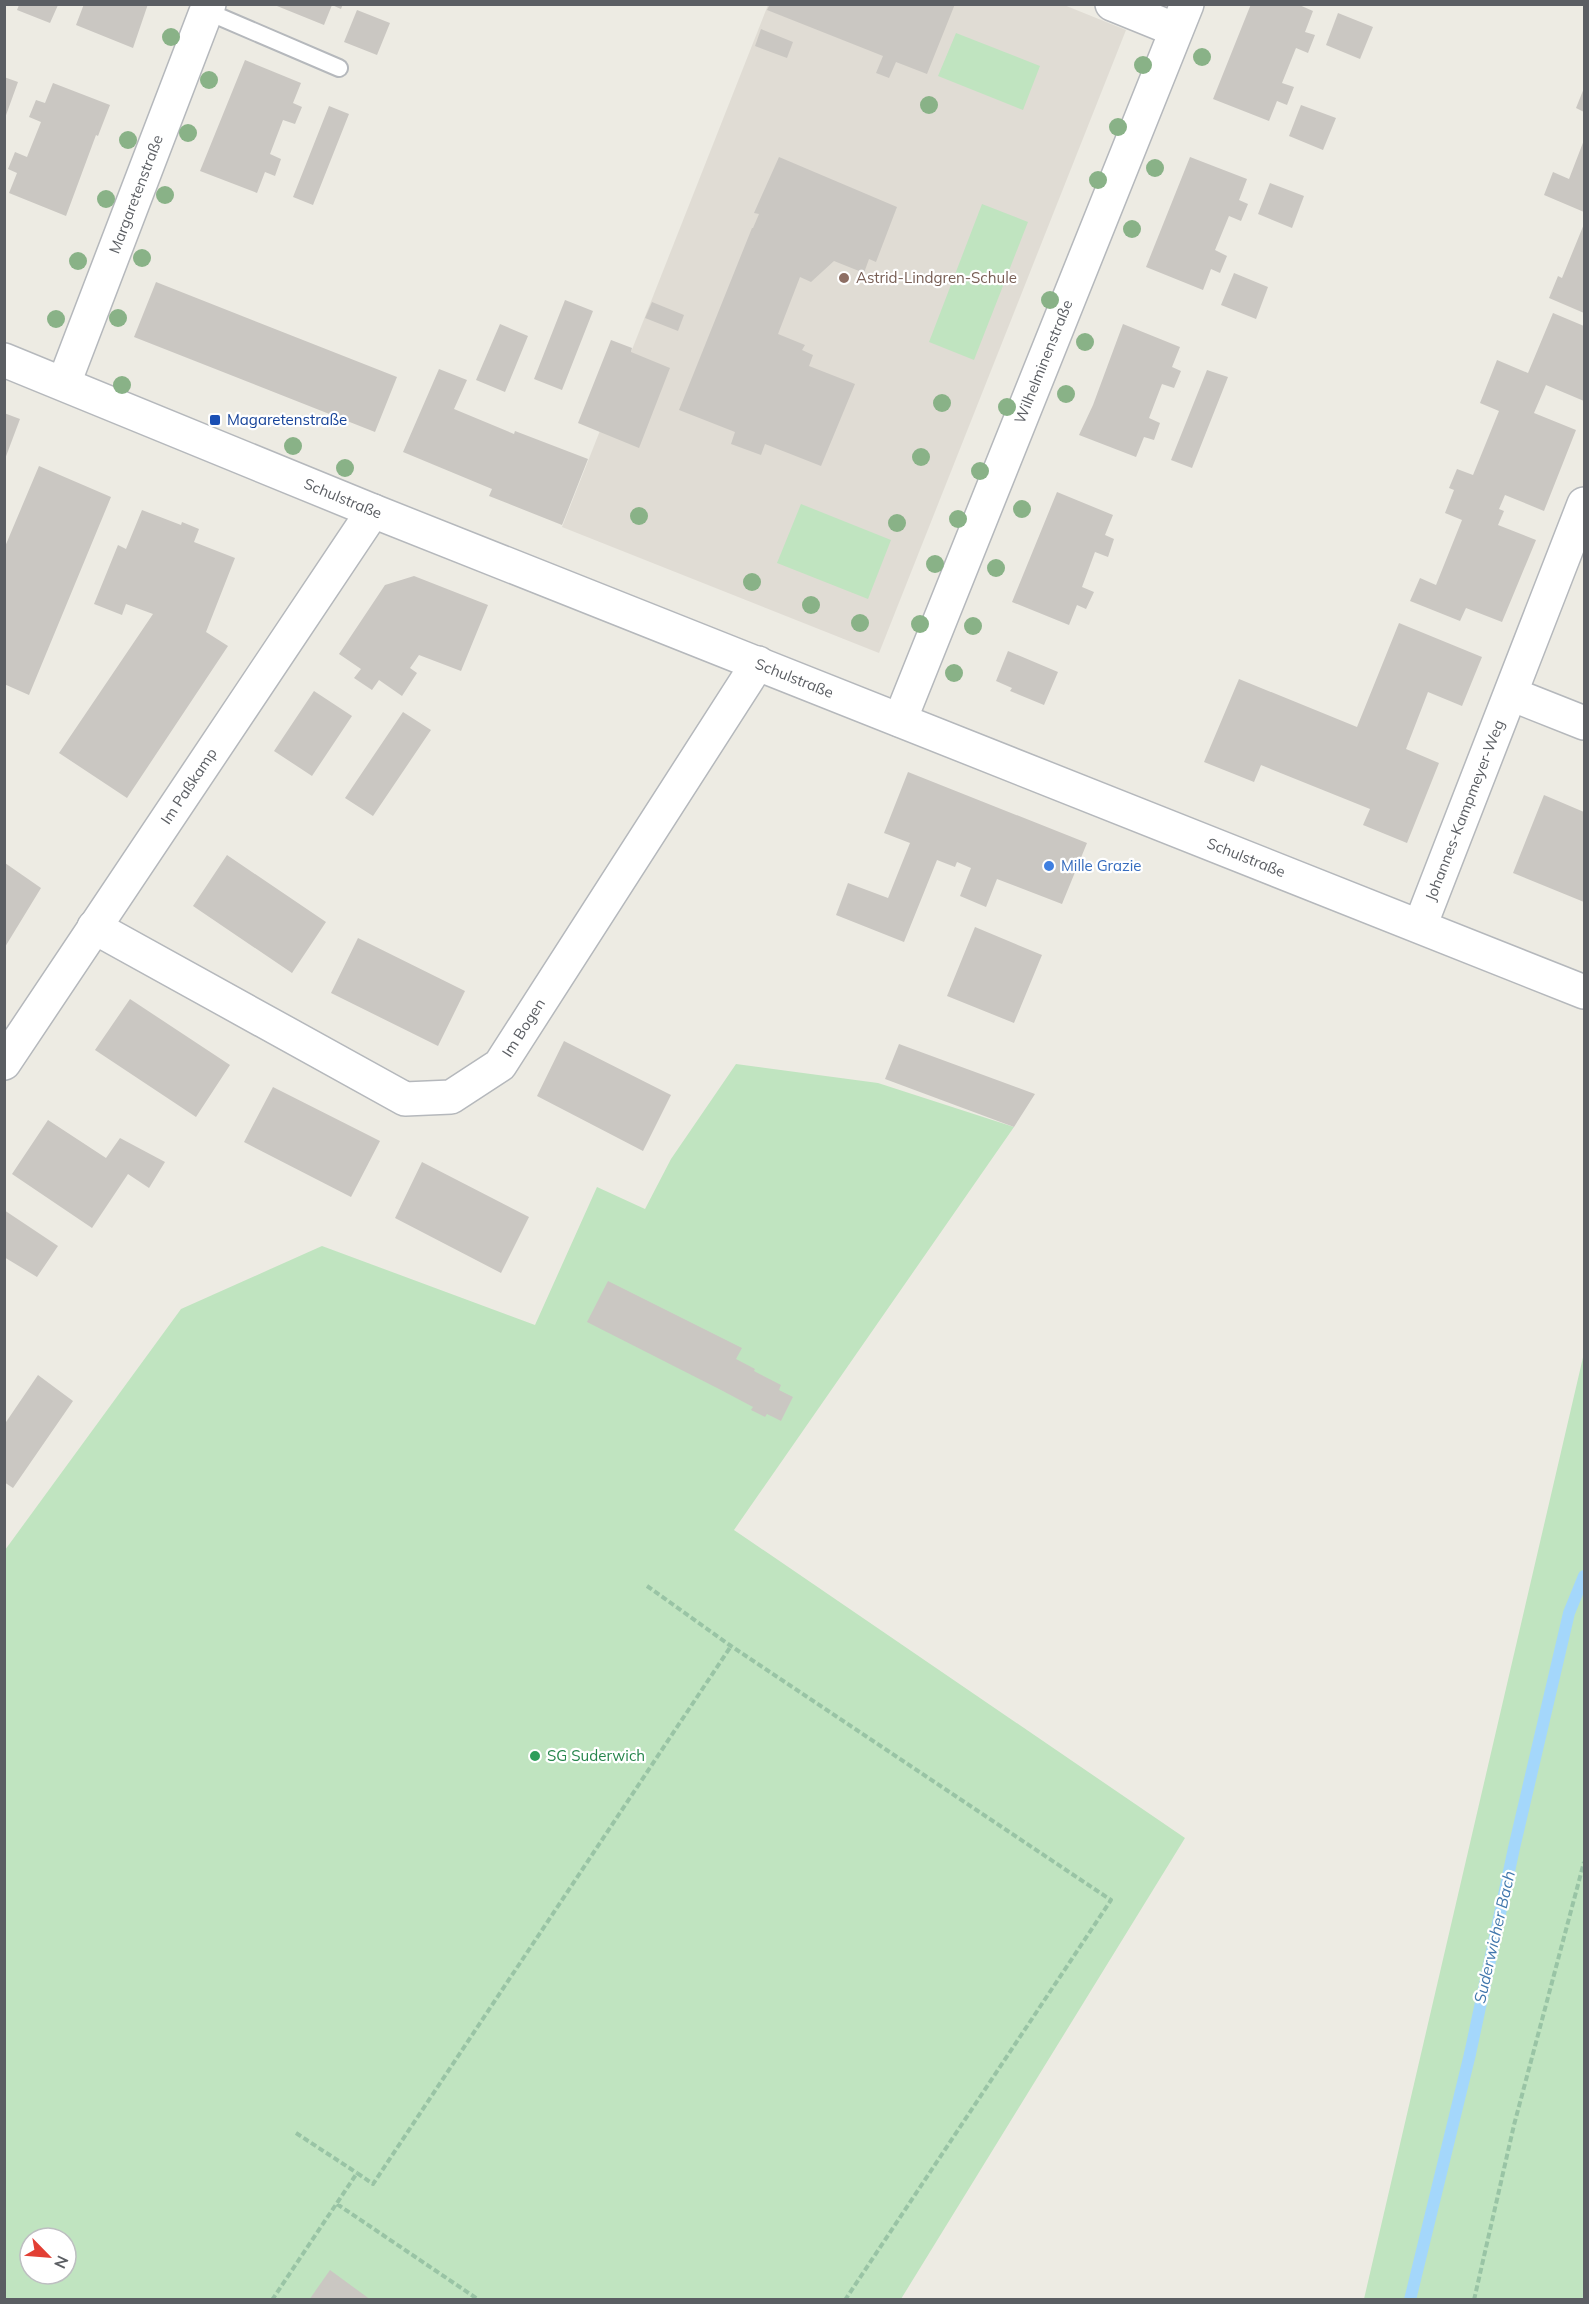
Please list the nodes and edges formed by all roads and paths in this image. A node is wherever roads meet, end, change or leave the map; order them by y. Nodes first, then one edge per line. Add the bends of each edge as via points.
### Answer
1 (1112, 4) edge
2 (208, 8) edge
3 (1182, 17) edge
4 (339, 68) dead end
5 (4, 360) edge
6 (64, 383) junction
7 (1584, 504) edge
8 (373, 511) junction
9 (758, 663) junction
10 (1511, 694) junction
11 (900, 720) junction
12 (1584, 723) edge
13 (1420, 926) junction
14 (94, 927) junction
15 (1584, 992) edge
16 (4, 1063) edge
17 (647, 1586) dead end
18 (732, 1646) junction
19 (1584, 1863) edge
20 (296, 2133) dead end
21 (357, 2173) junction
22 (337, 2204) junction
23 (272, 2300) edge
24 (479, 2300) edge
25 (845, 2300) edge
26 (1474, 2300) edge

1 - 3 street
2 - 4 lane
2 - 6 street, Margaretenstraße
3 - 11 street, Wilhelminenstraße
5 - 6 street, Schulstraße
6 - 8 street, Schulstraße
7 - 10 street, Johannes-Kampmeyer-Weg
8 - 9 street, Schulstraße
8 - 14 street, Im Paßkamp
9 - 11 street, Schulstraße
9 - 14 street, Im Bogen via 500,1065 451,1097 405,1099
10 - 12 street
10 - 13 street, Johannes-Kampmeyer-Weg
11 - 13 street, Schulstraße
13 - 15 street, Schulstraße
14 - 16 street, Im Paßkamp
17 - 18 path
18 - 21 path via 373,2184
18 - 25 path via 1111,1900
19 - 26 path via 1514,2125
20 - 21 path
21 - 22 path
22 - 23 path
22 - 24 path

